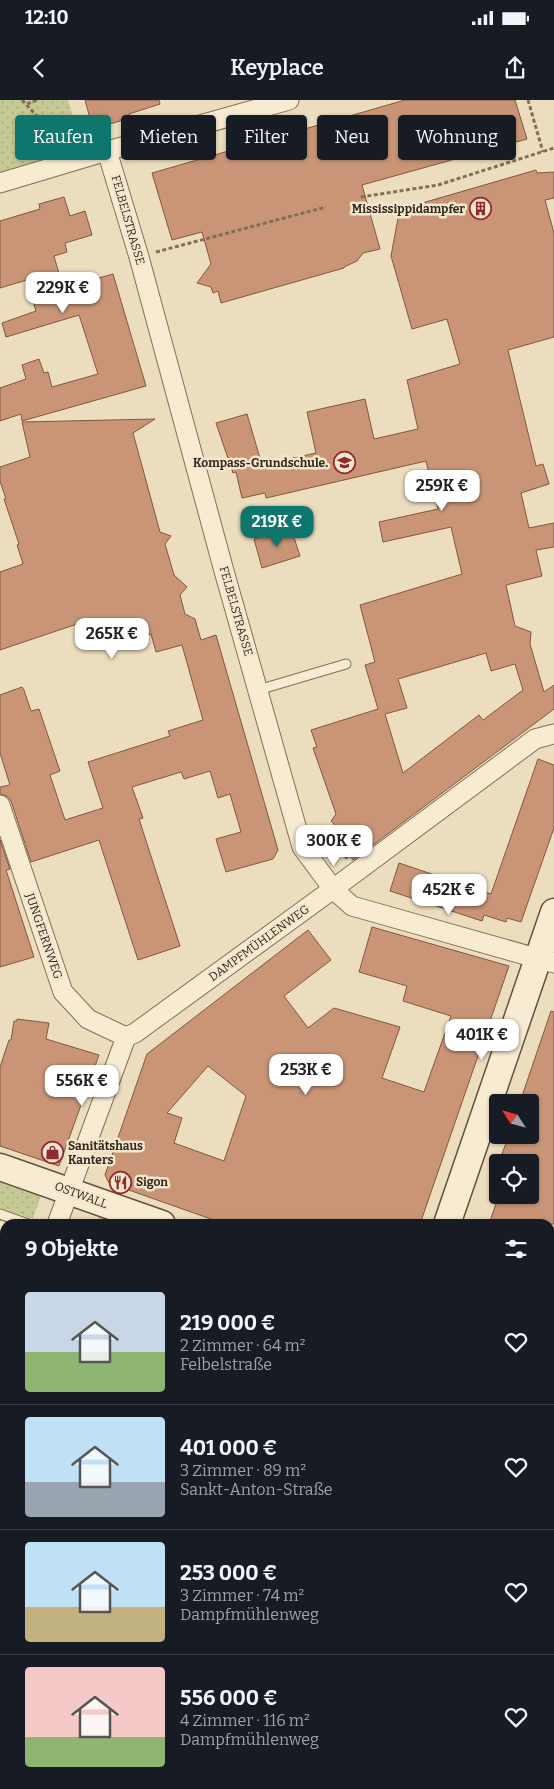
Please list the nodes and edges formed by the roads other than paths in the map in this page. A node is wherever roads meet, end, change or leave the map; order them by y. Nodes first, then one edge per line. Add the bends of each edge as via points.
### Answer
1 (289, 100) edge
2 (111, 150) edge
3 (77, 160) edge
4 (110, 160) edge
5 (0, 183) edge
6 (346, 664) dead end
7 (258, 690) junction
8 (554, 734) edge
9 (0, 805) edge
10 (333, 889) junction
11 (554, 912) edge
12 (546, 960) edge
13 (126, 1036) junction
14 (0, 1166) edge
15 (68, 1190) junction
16 (0, 1214) edge
17 (14, 1219) edge
18 (59, 1219) edge
19 (148, 1219) edge
20 (449, 1219) edge

1 - 2 street
3 - 5 street
4 - 7 street, FELBELSTRASSE
6 - 7 lane
7 - 10 street, FELBELSTRASSE via 302,847
8 - 10 street, DAMPFMÜHLENWEG via 535,739
9 - 13 street, JUNGFERNWEG via 63,992 88,1019
10 - 12 street, FELBELSTRASSE via 352,906
10 - 13 street, DAMPFMÜHLENWEG via 135,1033
11 - 12 street
12 - 20 street via 491,1098
13 - 15 street
14 - 15 street, OSTWALL
15 - 18 street
15 - 19 street, OSTWALL
16 - 17 lane

